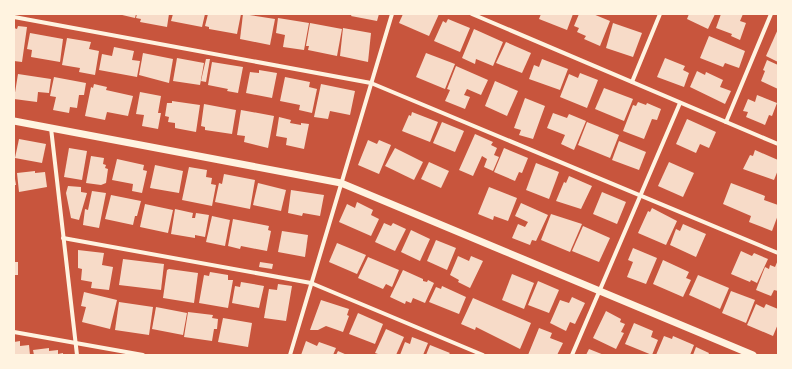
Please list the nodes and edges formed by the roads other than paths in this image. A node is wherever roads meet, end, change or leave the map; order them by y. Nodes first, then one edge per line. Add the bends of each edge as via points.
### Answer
1 (392, 14) edge
2 (472, 14) edge
3 (660, 14) edge
4 (771, 14) edge
5 (14, 17) edge
6 (632, 82) junction
7 (371, 83) junction
8 (680, 102) junction
9 (14, 121) edge
10 (726, 122) junction
11 (51, 127) junction
12 (778, 144) edge
13 (341, 183) junction
14 (641, 195) junction
15 (63, 238) junction
16 (778, 253) edge
17 (311, 283) junction
18 (600, 290) junction
19 (14, 332) edge
20 (76, 343) junction
21 (77, 355) edge
22 (143, 355) edge
23 (290, 355) edge
24 (483, 355) edge
25 (572, 355) edge
26 (753, 355) edge

1 - 7 street
2 - 6 street
3 - 6 street
4 - 10 street
5 - 7 street
6 - 8 street
7 - 13 street
7 - 14 street
8 - 10 street
8 - 14 street
9 - 11 street
10 - 12 street
11 - 13 street
11 - 15 street
13 - 17 street
13 - 18 street
14 - 16 street
14 - 18 street
15 - 17 street
15 - 20 street
17 - 23 street
17 - 24 street
18 - 25 street
18 - 26 street
19 - 20 street
20 - 21 street
20 - 22 street

